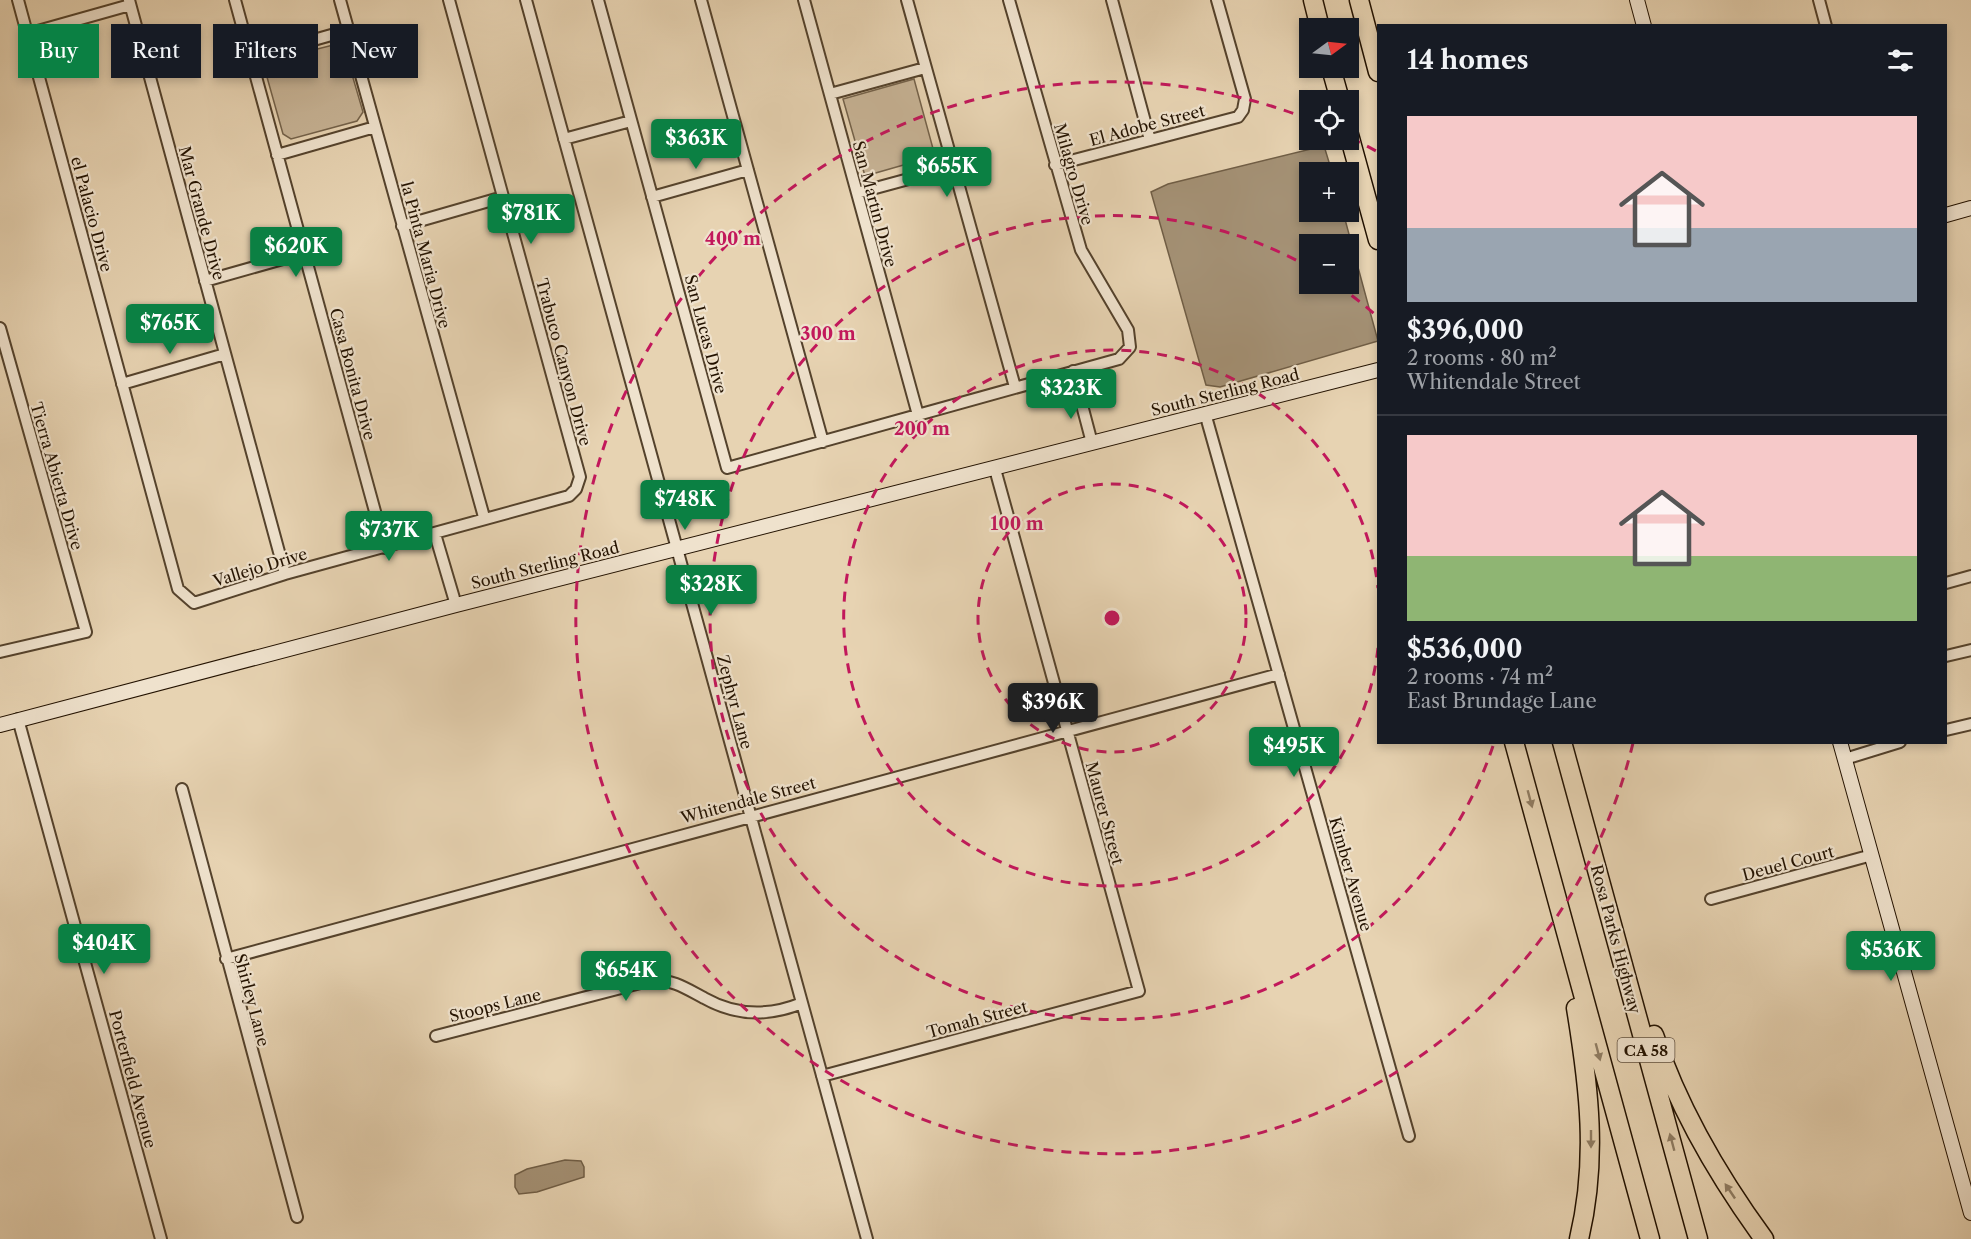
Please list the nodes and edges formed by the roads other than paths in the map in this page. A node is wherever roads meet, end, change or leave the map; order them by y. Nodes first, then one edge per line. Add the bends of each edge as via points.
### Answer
1 (18, 0) edge
2 (235, 0) edge
3 (340, 0) edge
4 (449, 0) edge
5 (526, 0) edge
6 (598, 0) edge
7 (701, 0) edge
8 (804, 0) edge
9 (907, 0) edge
10 (1010, 0) edge
11 (1112, 0) edge
12 (1217, 0) edge
13 (1312, 0) edge
14 (1359, 0) edge
15 (1637, 0) edge
16 (1819, 0) edge
17 (129, 2) edge
18 (1317, 18) edge
19 (24, 24) edge
20 (59, 24) edge
21 (241, 24) edge
22 (347, 24) edge
23 (1643, 24) edge
24 (1825, 24) edge
25 (926, 68) junction
26 (1377, 68) edge
27 (39, 78) edge
28 (256, 78) edge
29 (362, 78) edge
30 (830, 94) junction
31 (631, 121) junction
32 (375, 127) junction
33 (564, 139) junction
34 (1150, 140) junction
35 (1353, 150) edge
36 (277, 155) junction
37 (1055, 165) junction
38 (953, 167) junction
39 (748, 170) junction
40 (857, 194) junction
41 (652, 196) junction
42 (503, 197) junction
43 (1971, 208) edge
44 (1947, 215) edge
45 (402, 226) junction
46 (1377, 236) edge
47 (304, 253) junction
48 (205, 281) junction
49 (0, 331) edge
50 (225, 354) junction
51 (1377, 370) edge
52 (1073, 371) junction
53 (122, 384) junction
54 (1015, 387) junction
55 (1205, 413) junction
56 (918, 416) junction
57 (823, 442) junction
58 (1092, 443) junction
59 (995, 469) junction
60 (576, 489) joint
61 (484, 518) junction
62 (435, 534) junction
63 (385, 548) junction
64 (678, 549) junction
65 (285, 574) junction
66 (1971, 576) edge
67 (1947, 583) edge
68 (194, 603) joint
69 (456, 605) junction
70 (1971, 650) edge
71 (0, 652) edge
72 (1947, 656) edge
73 (1279, 674) junction
74 (18, 719) junction
75 (1971, 724) edge
76 (0, 725) edge
77 (1067, 730) junction
78 (1947, 730) edge
79 (1515, 744) edge
80 (1563, 744) edge
81 (1841, 744) edge
82 (1894, 744) edge
83 (1845, 759) junction
84 (182, 789) dead end
85 (750, 815) junction
86 (1872, 855) junction
87 (1594, 860) junction
88 (1711, 899) dead end
89 (1560, 915) junction
90 (226, 959) junction
91 (1139, 991) joint
92 (802, 1003) junction
93 (436, 1036) dead end
94 (822, 1076) junction
95 (1409, 1136) dead end
96 (1971, 1213) edge
97 (297, 1217) dead end
98 (161, 1239) edge
99 (867, 1239) edge
100 (1579, 1239) edge
101 (1650, 1239) edge
102 (1698, 1239) edge
103 (1764, 1239) edge

1 - 19 street, el Palacio Drive
2 - 21 street, Casa Bonita Drive
3 - 22 street, la Pinta Maria Drive
4 - 42 street, Trabuco Canyon Drive
5 - 33 street, Zephyr Lane
6 - 31 street, San Lucas Drive
7 - 39 street
8 - 30 street, San Martin Drive
9 - 25 street
10 - 37 street, Milagro Drive
11 - 34 street
12 - 34 street, El Adobe Street via 1245,99 1243,110 1238,117
13 - 18 highway
14 - 26 highway
15 - 23 street
16 - 24 street
17 - 20 street
17 - 48 street, Mar Grande Drive
25 - 30 street
25 - 38 street
27 - 53 street, el Palacio Drive
28 - 36 street, Casa Bonita Drive
29 - 32 street, la Pinta Maria Drive
30 - 40 street, San Martin Drive
31 - 33 street
31 - 41 street, San Lucas Drive
32 - 36 street
32 - 45 street, la Pinta Maria Drive
33 - 64 street, Zephyr Lane
34 - 37 street, El Adobe Street
35 - 46 highway
36 - 47 street, Casa Bonita Drive
37 - 52 street, Milagro Drive via 1081,250 1128,330 1130,347 1119,359
38 - 40 street
38 - 54 street
39 - 41 street
39 - 57 street
40 - 56 street, San Martin Drive
41 - 57 street, San Lucas Drive via 727,468
42 - 45 street
42 - 60 street, Trabuco Canyon Drive via 580,477
43 - 44 street
45 - 61 street, la Pinta Maria Drive
47 - 48 street
47 - 63 street, Casa Bonita Drive
48 - 50 street, Mar Grande Drive
49 - 71 street, Tierra Abierta Drive via 86,632
50 - 53 street
50 - 65 street, Mar Grande Drive
51 - 55 street, South Sterling Road
52 - 54 street
52 - 58 street
53 - 68 street, el Palacio Drive via 178,589
54 - 56 street
55 - 58 street, South Sterling Road
55 - 73 street, Kimber Avenue
56 - 57 street
58 - 59 street, South Sterling Road
59 - 64 street, South Sterling Road
59 - 77 street, Maurer Street
60 - 61 street, Vallejo Drive via 569,496
61 - 62 street, Vallejo Drive
62 - 63 street, Vallejo Drive
62 - 69 street
63 - 65 street, Vallejo Drive
64 - 69 street, South Sterling Road
64 - 85 street, Zephyr Lane
65 - 68 street, Vallejo Drive
66 - 67 street
69 - 74 street, South Sterling Road
70 - 72 street
73 - 77 street, Whitendale Street
73 - 95 street, Kimber Avenue
74 - 76 street, South Sterling Road
74 - 98 street, Porterfield Avenue
75 - 78 street
77 - 85 street, Whitendale Street
77 - 91 street, Maurer Street
79 -> 89 highway, CA 58
80 - 87 highway, Rosa Parks Highway / CA 58
81 - 83 street
82 - 83 street
83 - 86 street
84 - 90 street, Shirley Lane
85 - 90 street, Whitendale Street
85 - 92 street, Zephyr Lane
86 - 88 street, Deuel Court
86 - 96 street
102 -> 87 highway, Rosa Parks Highway / CA 58
103 -> 87 highway via 1717,1171 1675,1090
89 -> 100 highway via 1590,1106 1591,1163
89 -> 101 highway, CA 58
90 - 97 street, Shirley Lane
91 - 94 street, Tomah Street
92 - 93 street, Stoops Lane via 775,1012 745,1013 717,1005 671,981 652,980
92 - 94 street, Zephyr Lane
94 - 99 street, Zephyr Lane

